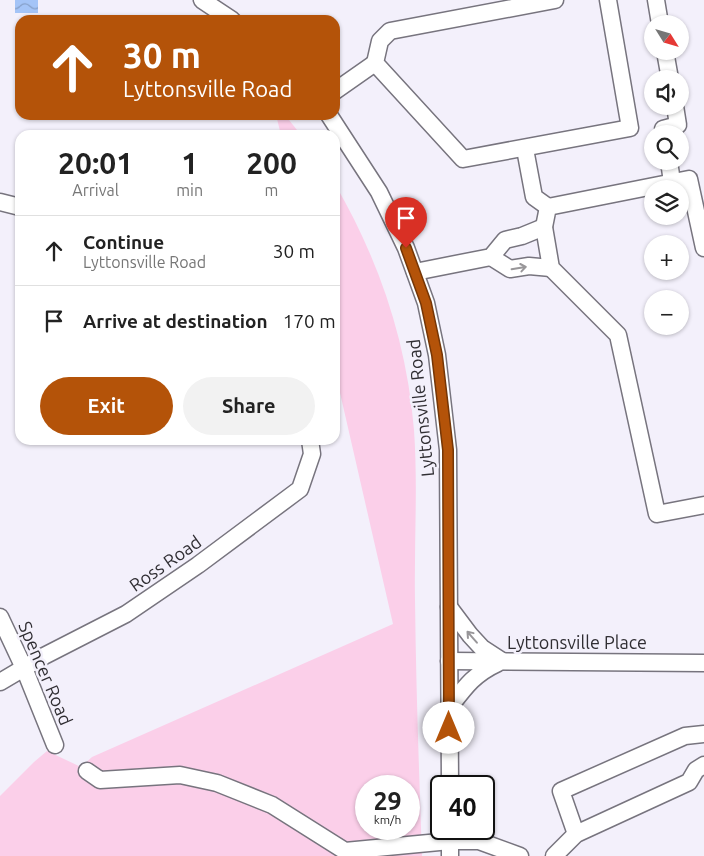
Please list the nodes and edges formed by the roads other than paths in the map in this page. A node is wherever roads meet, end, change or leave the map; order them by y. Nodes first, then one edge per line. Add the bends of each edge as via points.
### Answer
1 (202, 0) edge
2 (555, 0) edge
3 (608, 0) edge
4 (656, 0) edge
5 (224, 15) edge
6 (658, 15) edge
7 (375, 63) junction
8 (340, 88) edge
9 (340, 132) edge
10 (525, 149) junction
11 (683, 180) edge
12 (644, 188) edge
13 (0, 202) edge
14 (15, 206) edge
15 (548, 207) junction
16 (544, 227) junction
17 (704, 248) edge
18 (491, 257) junction
19 (551, 268) junction
20 (415, 272) junction
21 (311, 445) edge
22 (704, 505) edge
23 (449, 607) junction
24 (0, 617) edge
25 (449, 661) junction
26 (502, 661) junction
27 (704, 663) edge
28 (24, 668) junction
29 (0, 682) edge
30 (449, 708) junction
31 (704, 734) edge
32 (55, 745) dead end
33 (704, 765) edge
34 (87, 772) dead end
35 (450, 775) edge
36 (576, 834) junction
37 (450, 848) edge
38 (346, 854) edge
39 (520, 856) edge
40 (554, 856) edge

1 - 5 street
2 - 7 street via 390,31 380,41
3 - 10 street via 630,128
4 - 6 street
7 - 8 street
7 - 10 street via 463,159
9 - 20 street, Lyttonsville Road via 379,192
10 - 15 street via 534,196
11 - 17 street via 689,179
12 - 15 street
13 - 14 street
15 - 16 street
16 - 18 street via 505,240
16 - 19 street
18 -> 19 street via 510,269 529,266
18 - 20 street
19 - 22 street via 618,335 657,514
20 - 23 street, Lyttonsville Road via 426,303 437,355 448,450
21 - 28 street, Ross Road via 312,454 300,489 126,614
23 - 25 street, Lyttonsville Road
26 -> 23 street via 470,636
24 - 28 street, Spencer Road
25 - 26 street, Lyttonsville Place
25 - 30 street, Lyttonsville Road
26 - 27 street, Lyttonsville Place
26 - 30 street via 482,671 467,684
28 - 29 street, Ross Road
28 - 32 street, Spencer Road
30 - 35 street, Lyttonsville Road
31 - 36 street via 685,736 561,791
33 - 36 street via 696,770 690,782
34 - 38 street via 100,780 180,775 217,783 272,805
36 - 40 street
37 - 38 street
37 - 39 street via 479,841

